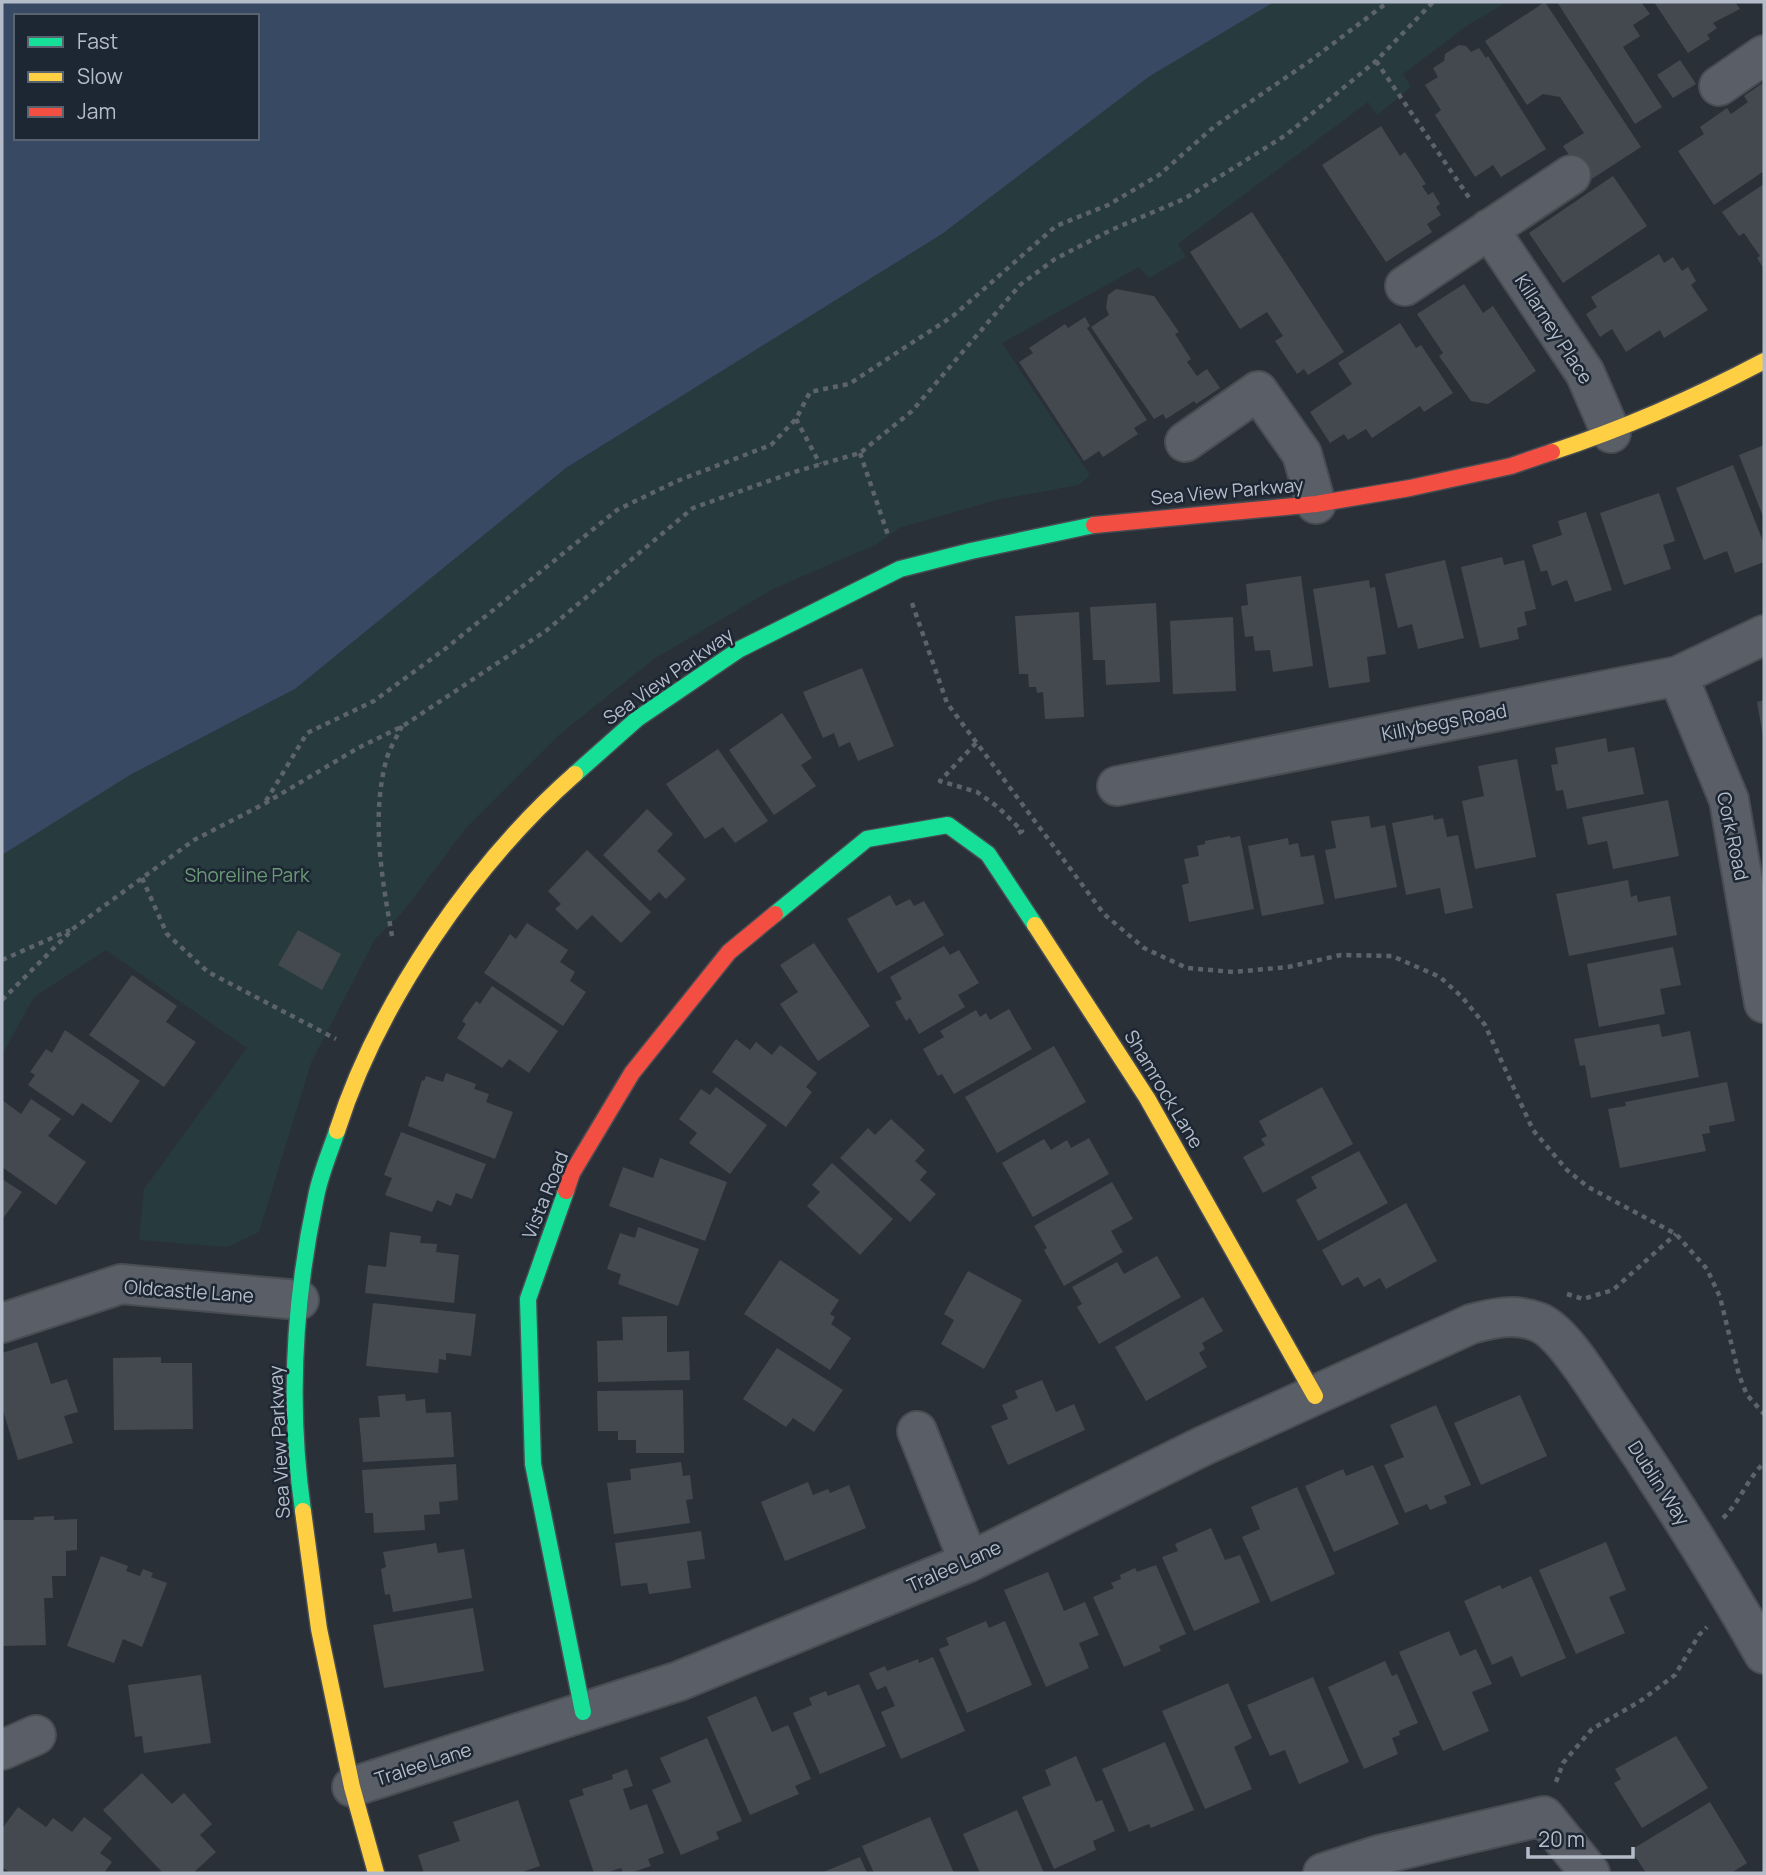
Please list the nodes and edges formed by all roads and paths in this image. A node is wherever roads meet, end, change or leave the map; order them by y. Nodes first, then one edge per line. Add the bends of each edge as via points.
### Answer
1 (1388, 2) edge
2 (1433, 2) edge
3 (1764, 55) edge
4 (1376, 61) junction
5 (1719, 86) dead end
6 (1571, 175) dead end
7 (1489, 229) junction
8 (1405, 286) dead end
9 (1764, 360) edge
10 (796, 419) junction
11 (1611, 433) junction
12 (1185, 442) dead end
13 (860, 453) junction
14 (820, 464) junction
15 (1317, 504) junction
16 (900, 569) junction
17 (1764, 635) edge
18 (1678, 676) junction
19 (403, 726) junction
20 (976, 743) junction
21 (1117, 786) dead end
22 (264, 804) junction
23 (948, 825) joint
24 (988, 854) junction
25 (142, 878) junction
26 (74, 928) junction
27 (2, 960) edge
28 (402, 988) junction
29 (2, 1000) edge
30 (1764, 1003) edge
31 (368, 1055) junction
32 (1676, 1234) junction
33 (299, 1300) junction
34 (1539, 1322) junction
35 (2, 1323) edge
36 (1315, 1396) junction
37 (1764, 1414) edge
38 (917, 1431) dead end
39 (1764, 1463) edge
40 (1697, 1542) junction
41 (969, 1562) junction
42 (1733, 1600) junction
43 (1764, 1654) edge
44 (583, 1712) junction
45 (36, 1735) dead end
46 (2, 1750) edge
47 (352, 1787) junction
48 (1544, 1816) junction
49 (376, 1873) edge
50 (1323, 1873) edge
51 (1590, 1873) edge

1 - 10 path via 1215,126 1159,175 1108,205 1056,226 953,316 849,384 810,393
2 - 4 path
3 - 5 street
4 - 7 path
4 - 13 path via 1275,142 1184,199 1055,259 1020,285 912,411
6 - 7 street
7 - 8 street
7 - 11 street, Killarney Place via 1585,373
9 - 11 street, Sea View Parkway
10 - 14 path
10 - 22 path via 771,445 617,510 374,701 307,733
11 - 15 street, Sea View Parkway via 1511,466
12 - 15 street via 1258,391 1302,454
13 - 14 path
13 - 16 path
14 - 19 path via 693,508 547,631
15 - 16 street, Sea View Parkway via 1100,524
16 - 20 path via 947,703
16 - 28 street, Sea View Parkway via 740,649 637,719 537,807 458,902
17 - 18 street, Killybegs Road
18 - 21 street, Killybegs Road
18 - 30 street, Cork Road via 1729,800
19 - 22 path
19 - 28 path via 386,759 377,811 381,875
20 - 24 path via 940,781 977,792 1022,831
20 - 32 path via 1104,914 1144,948 1187,968 1233,972 1288,967 1341,955 1392,956 1440,977 1485,1026 1533,1130 1567,1170 1600,1194
22 - 25 path via 194,840
23 - 24 street, Shamrock Lane
23 - 44 street, Vista Road via 867,839 729,952 632,1073 572,1172 528,1298 533,1464
24 - 36 street, Shamrock Lane via 1147,1098
25 - 26 path
25 - 31 path via 167,934 208,972
26 - 27 path
26 - 29 path
28 - 31 street, Sea View Parkway
31 - 33 street, Sea View Parkway via 347,1098 316,1195
32 - 34 path via 1613,1290 1583,1299 1561,1292
32 - 37 path via 1707,1269 1720,1297 1747,1395
33 - 35 street, Oldcastle Lane via 121,1284
33 - 47 street, Sea View Parkway via 294,1394 300,1492 318,1629
34 - 36 street, Tralee Lane via 1505,1315 1471,1324
34 - 40 street, Dublin Way via 1563,1341 1582,1367
36 - 41 street, Tralee Lane
38 - 41 street
39 - 40 path via 1733,1508
40 - 42 street, Dublin Way
41 - 44 street, Tralee Lane via 678,1681
42 - 43 street, Dublin Way
42 - 48 path via 1699,1635 1675,1675 1592,1728 1563,1763
44 - 47 street, Tralee Lane
45 - 46 street
47 - 49 street, Sea View Parkway
48 - 50 street via 1379,1854
48 - 51 street

